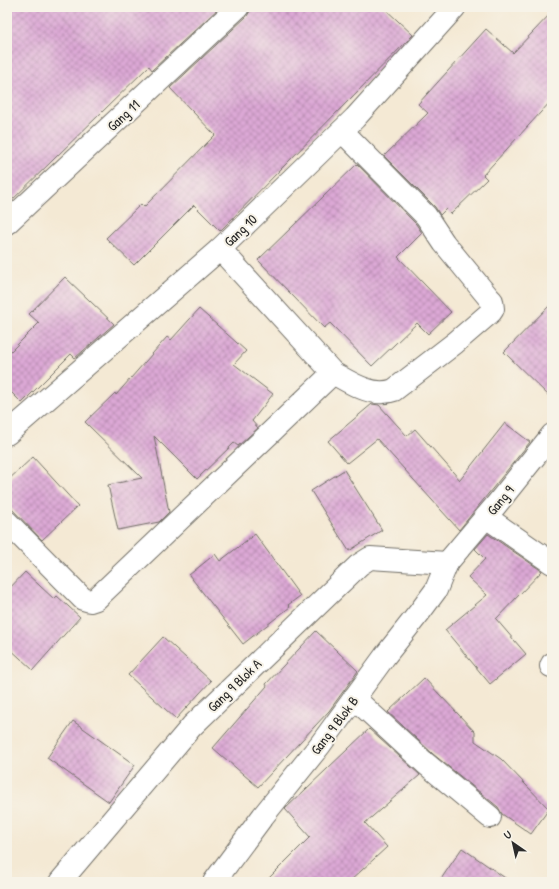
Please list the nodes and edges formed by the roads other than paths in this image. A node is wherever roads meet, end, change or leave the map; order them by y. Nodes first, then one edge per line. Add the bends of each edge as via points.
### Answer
1 (238, 7) edge
2 (456, 7) edge
3 (342, 131) junction
4 (7, 223) edge
5 (220, 249) junction
6 (333, 373) junction
7 (7, 434) edge
8 (552, 435) edge
9 (486, 517) junction
10 (7, 522) edge
11 (447, 563) junction
12 (552, 563) edge
13 (354, 698) junction
14 (490, 817) dead end
15 (60, 882) edge
16 (214, 882) edge

1 - 4 street, Gang 11
2 - 3 street, Gang 10
3 - 5 street, Gang 10
3 - 6 street via 426,216 444,243 492,301 493,309 455,343 394,390 374,392
5 - 6 street
5 - 7 street, Gang 10
6 - 10 street via 96,599 82,599
8 - 9 street, Gang 9
9 - 11 street, Gang 9
9 - 12 street
11 - 13 street, Gang 9 Blok B via 436,590
11 - 15 street, Gang 9 Blok A via 370,558 359,565 192,726
13 - 14 street via 425,763
13 - 16 street, Gang 9 Blok B

